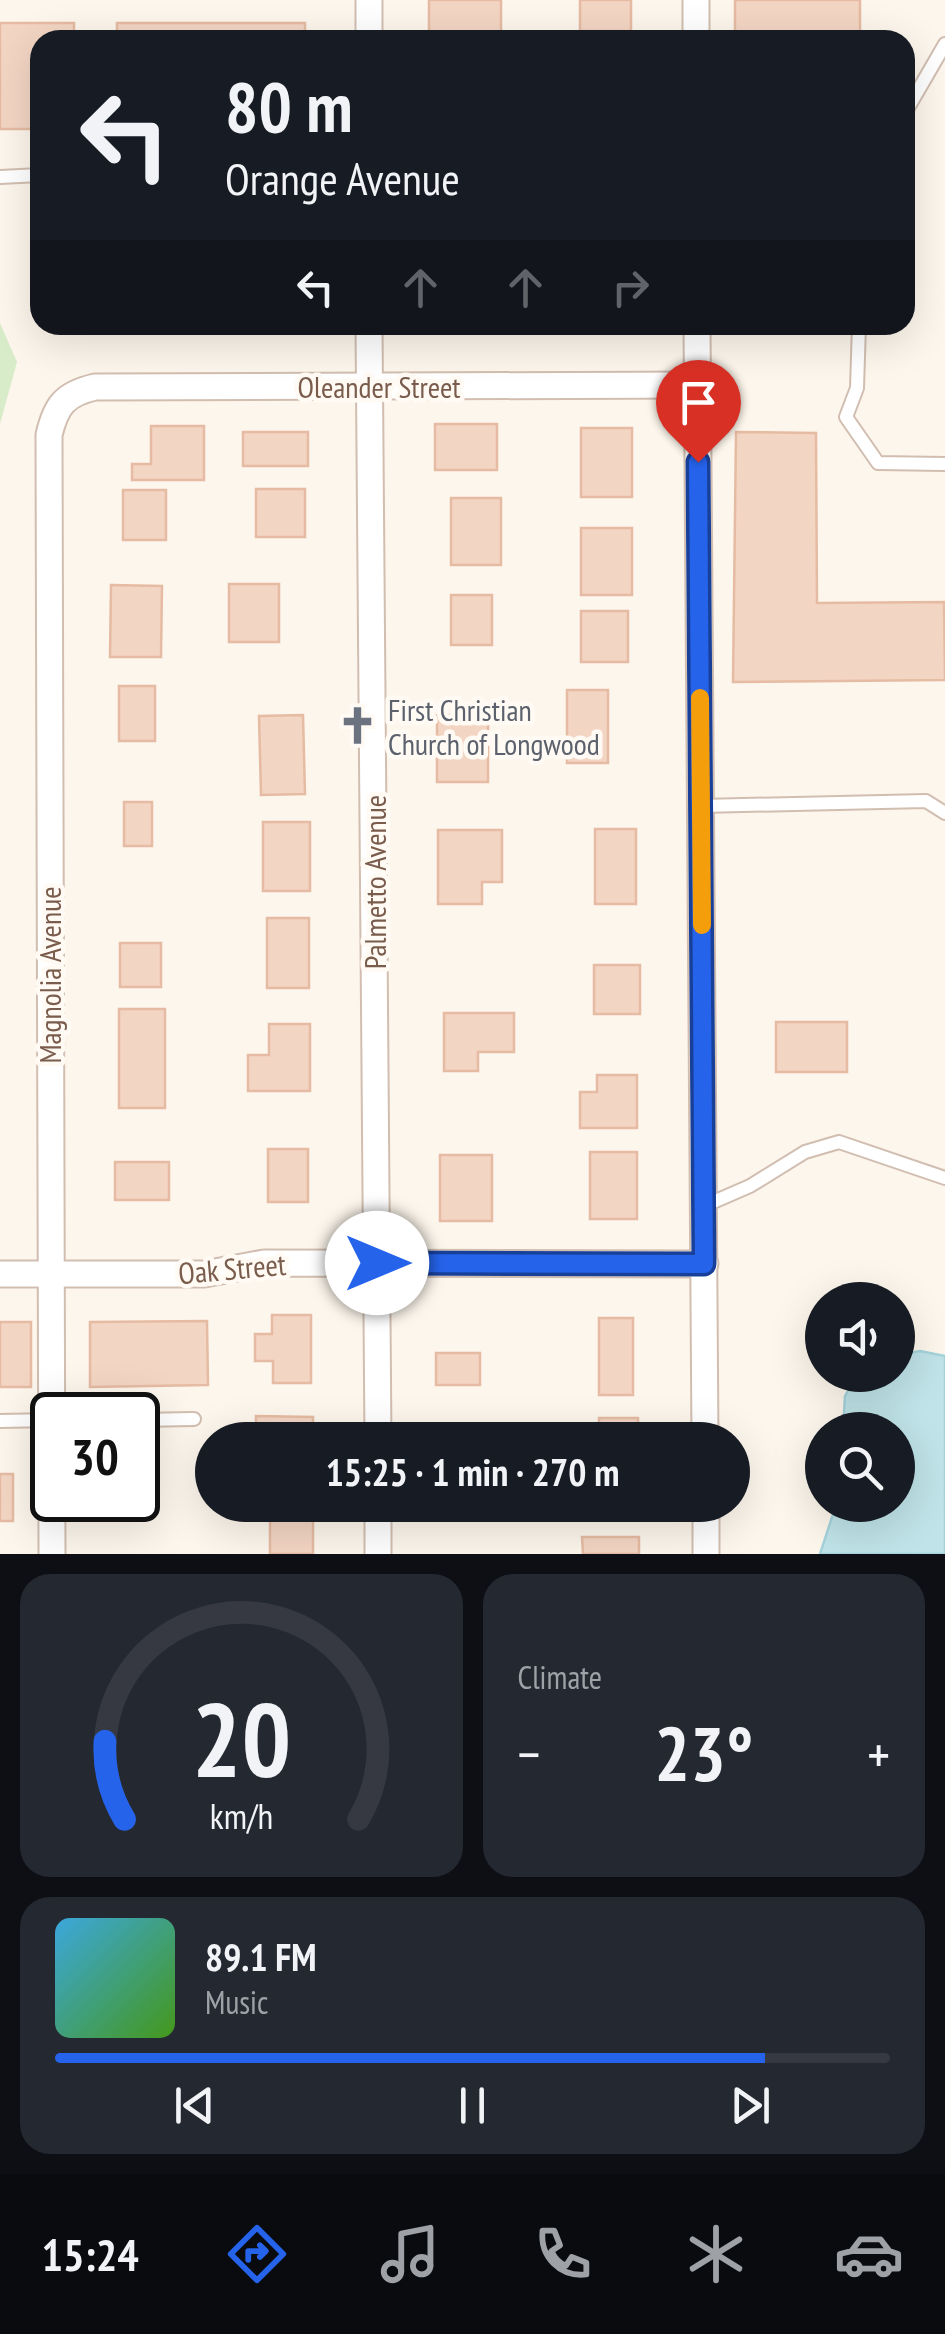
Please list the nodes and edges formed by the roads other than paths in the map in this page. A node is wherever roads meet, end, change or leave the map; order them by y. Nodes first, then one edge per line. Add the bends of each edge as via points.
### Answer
1 (369, 0) edge
2 (696, 0) edge
3 (369, 30) edge
4 (696, 30) edge
5 (945, 44) edge
6 (915, 96) edge
7 (30, 176) edge
8 (0, 177) edge
9 (370, 335) edge
10 (697, 335) edge
11 (859, 335) edge
12 (697, 385) junction
13 (370, 386) junction
14 (64, 399) joint
15 (945, 464) edge
16 (701, 806) junction
17 (945, 814) edge
18 (945, 1178) edge
19 (704, 1206) junction
20 (377, 1263) junction
21 (704, 1264) junction
22 (0, 1274) edge
23 (50, 1274) junction
24 (52, 1392) edge
25 (194, 1419) dead end
26 (0, 1420) edge
27 (30, 1420) edge
28 (160, 1420) edge
29 (378, 1422) edge
30 (705, 1422) edge
31 (52, 1522) edge
32 (378, 1522) edge
33 (706, 1522) edge
34 (52, 1554) edge
35 (378, 1554) edge
36 (706, 1554) edge

1 - 3 street
2 - 4 street
5 - 6 lane
7 - 8 lane
9 - 13 street, Palmetto Avenue
10 - 12 street
11 - 15 lane via 857,388 846,417 878,462
12 - 13 street, Oleander Street
12 - 16 street
13 - 14 street, Oleander Street via 95,386
13 - 20 street, Palmetto Avenue
14 - 23 street, Magnolia Avenue via 49,435
16 - 17 lane via 926,801
16 - 19 street
18 - 19 lane via 839,1142 806,1152
19 - 21 street
20 - 21 street, Oak Street
20 - 23 street, Oak Street via 264,1263 204,1274
20 - 29 street, Palmetto Avenue
21 - 30 street
22 - 23 street, Oak Street
23 - 24 street, Magnolia Avenue
25 - 28 lane
26 - 27 lane
31 - 34 street, Magnolia Avenue
32 - 35 street
33 - 36 street

